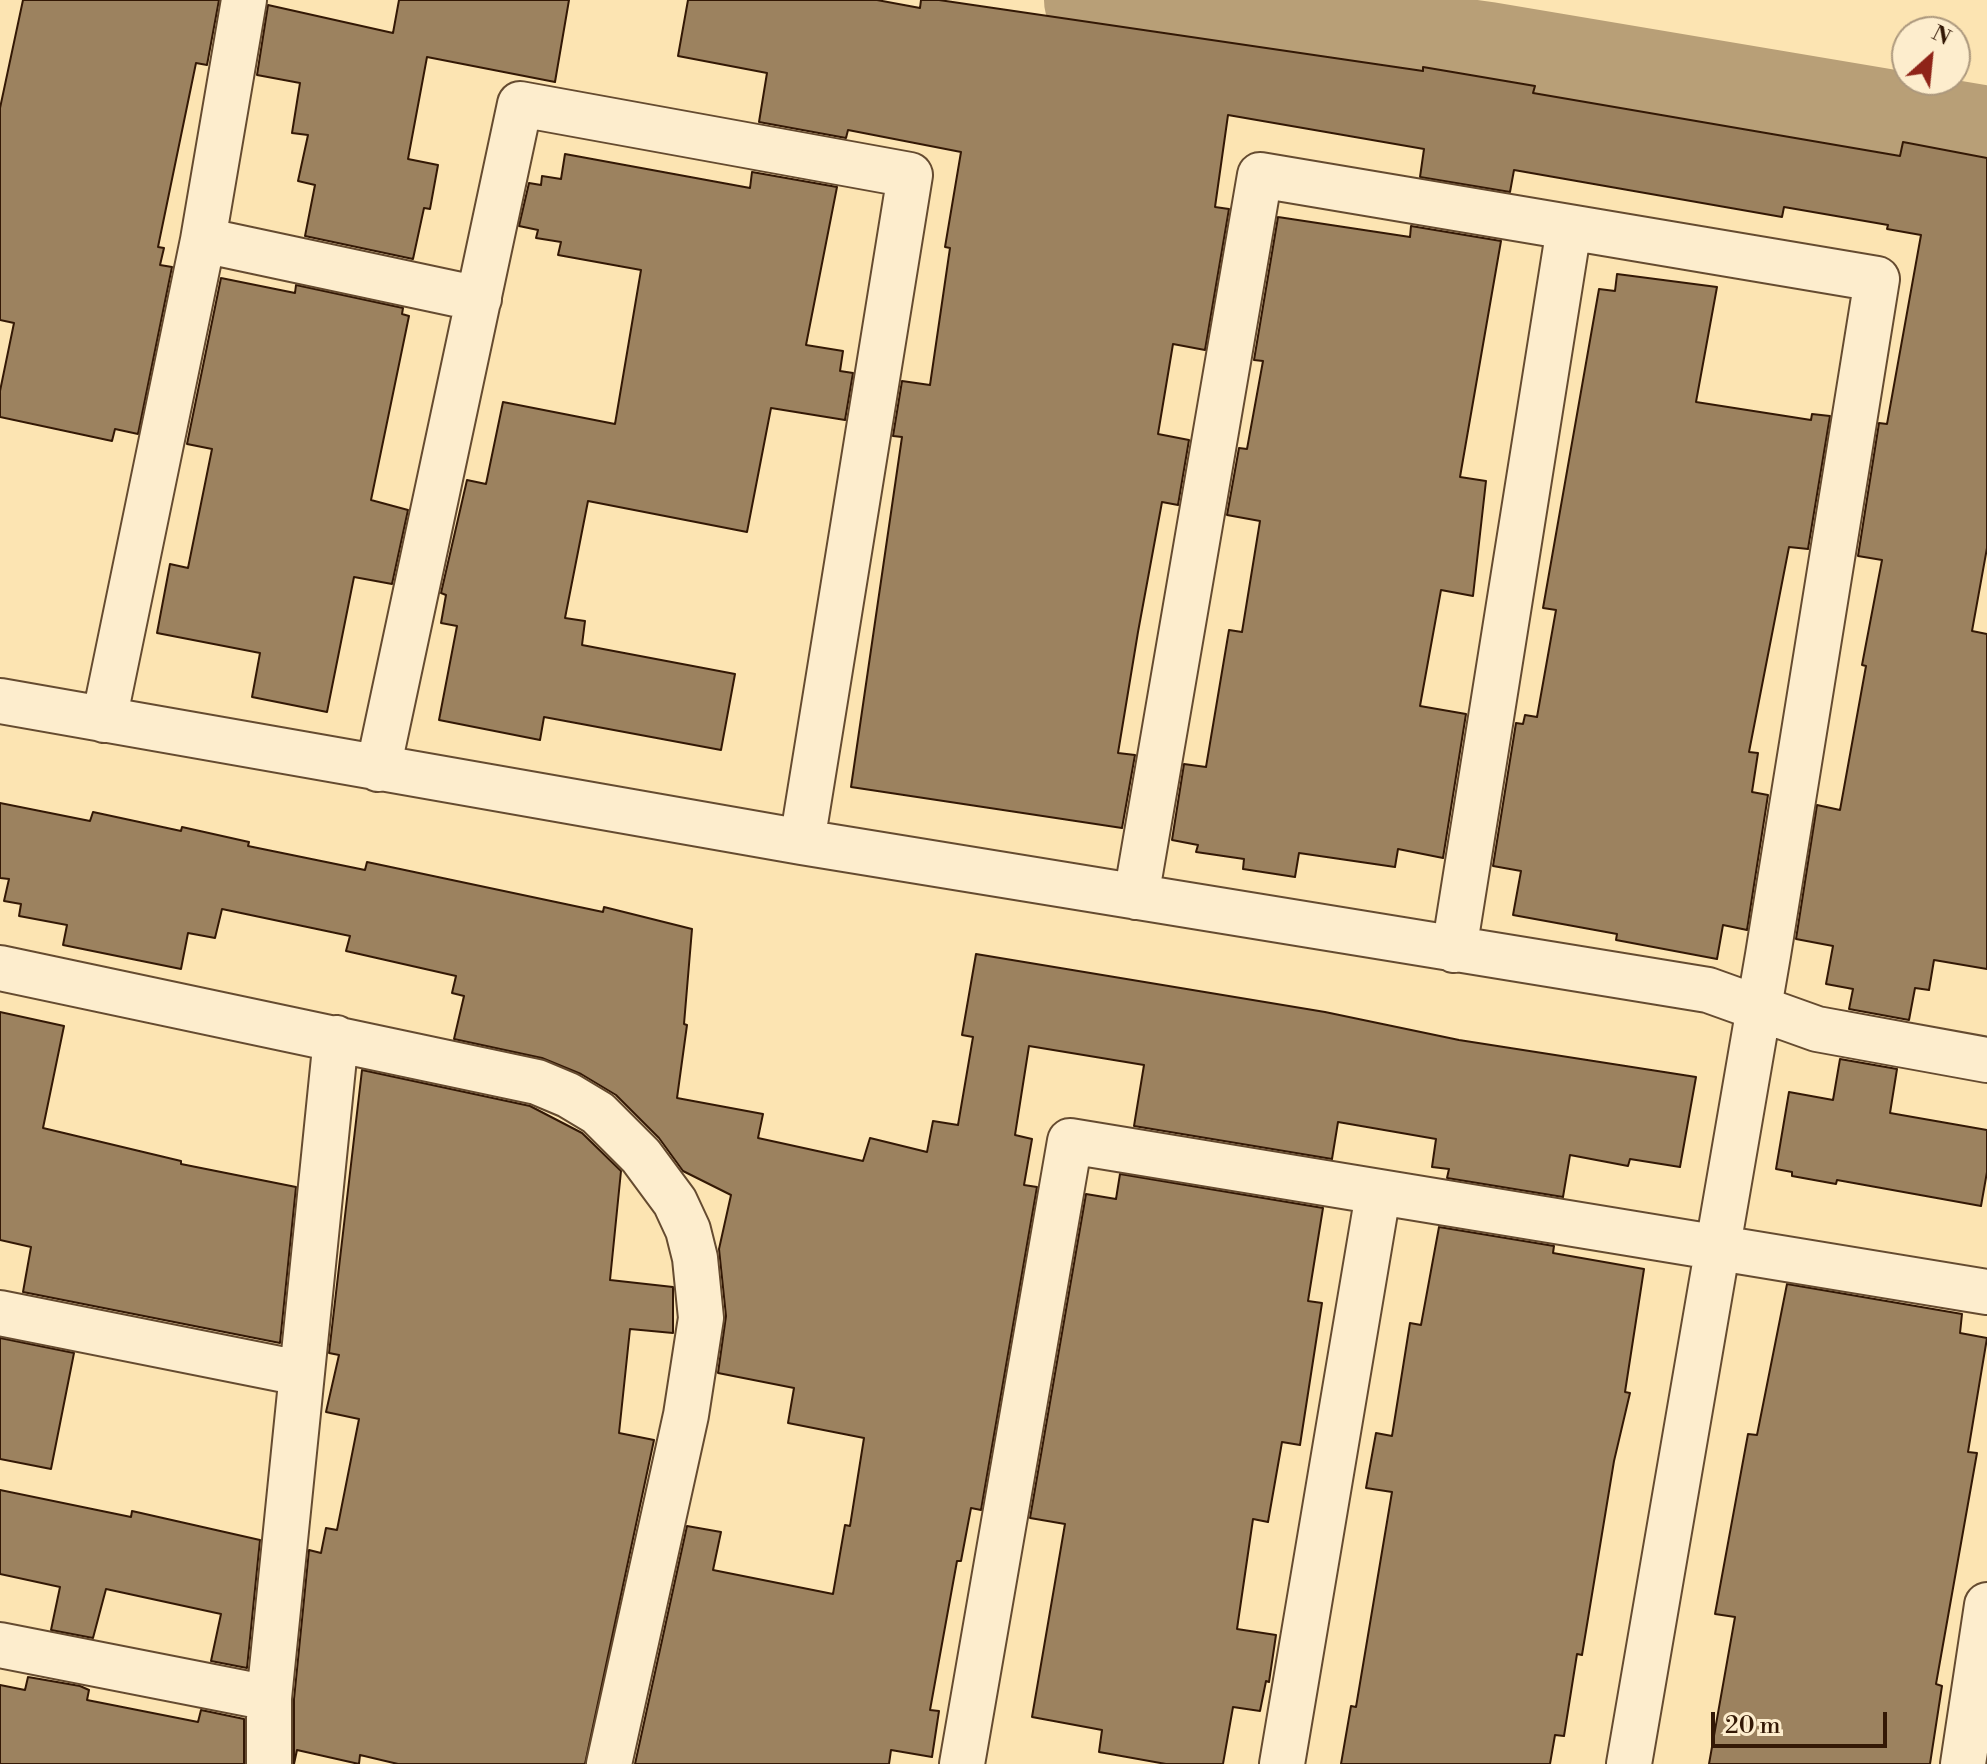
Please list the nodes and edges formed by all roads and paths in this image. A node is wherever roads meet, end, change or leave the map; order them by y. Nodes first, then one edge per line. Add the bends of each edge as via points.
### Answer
1 (244, 0) edge
2 (1569, 228) junction
3 (203, 240) junction
4 (479, 299) junction
5 (0, 701) edge
6 (104, 720) junction
7 (378, 769) junction
8 (802, 842) junction
9 (1136, 897) junction
10 (1454, 950) junction
11 (0, 968) edge
12 (1759, 1008) junction
13 (336, 1038) junction
14 (1987, 1060) edge
15 (1378, 1194) junction
16 (1718, 1249) junction
17 (1987, 1292) edge
18 (0, 1313) edge
19 (300, 1373) junction
20 (1987, 1605) edge
21 (0, 1645) edge
22 (269, 1698) junction
23 (269, 1764) edge
24 (609, 1764) edge
25 (962, 1764) edge
26 (1282, 1764) edge
27 (1629, 1764) edge
28 (1963, 1764) edge

1 - 3 street
2 - 9 street via 1260,175
2 - 10 street
2 - 12 street via 1877,279
3 - 4 street
3 - 6 street
4 - 7 street
4 - 8 street via 520,104 910,175
5 - 6 street
6 - 7 street
7 - 8 street
8 - 9 street
9 - 10 street
10 - 12 street via 1708,990
11 - 13 street
12 - 14 street via 1817,1029
12 - 16 street
13 - 19 street
13 - 24 street via 537,1082 568,1095 598,1113 641,1156 675,1202 688,1230 700,1294 700,1339
15 - 16 street
15 - 25 street via 1070,1141
15 - 26 street
16 - 17 street
16 - 27 street
18 - 19 street
19 - 22 street
20 - 28 street
21 - 22 street
22 - 23 street

